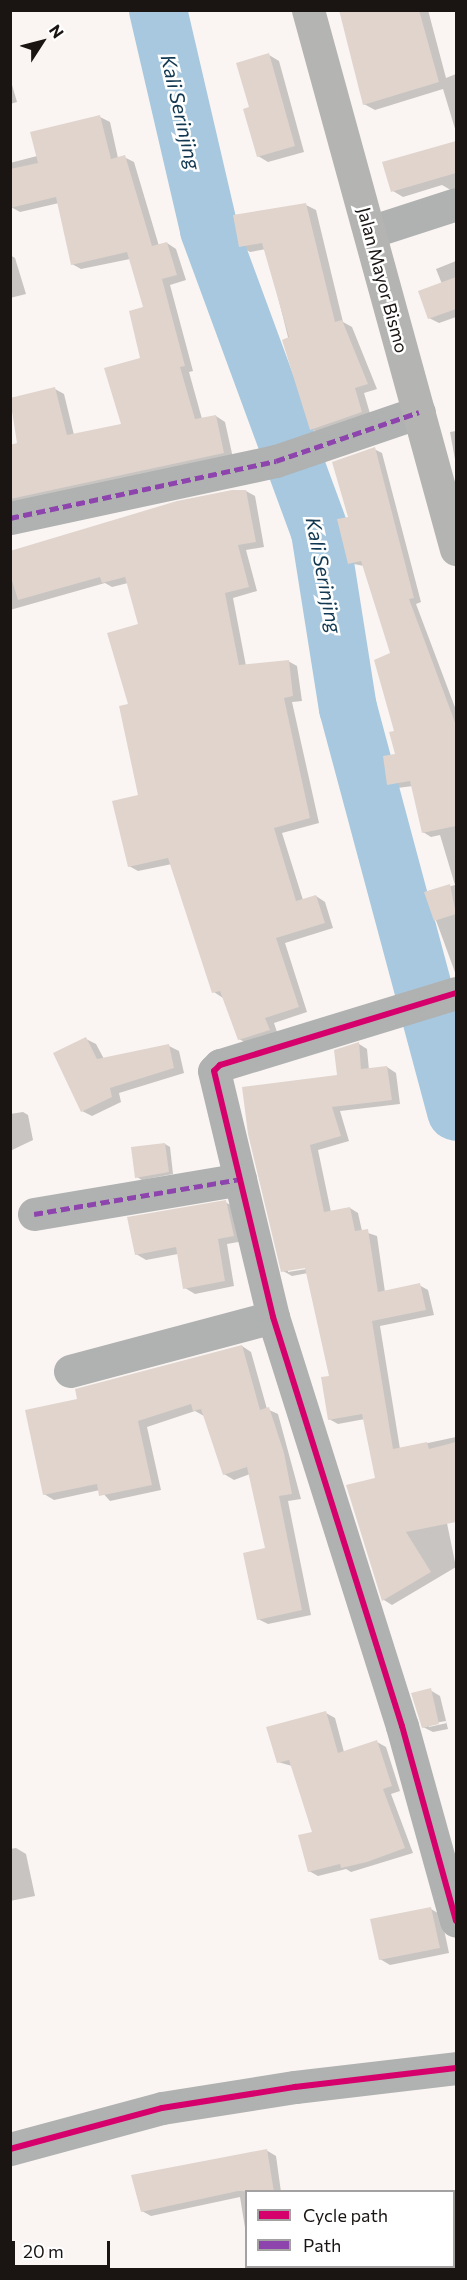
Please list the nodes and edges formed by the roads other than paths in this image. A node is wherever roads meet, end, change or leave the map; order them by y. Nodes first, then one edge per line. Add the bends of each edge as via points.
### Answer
1 (308, 10) edge
2 (456, 204) edge
3 (370, 232) junction
4 (419, 412) junction
5 (10, 518) edge
6 (456, 549) edge
7 (453, 994) edge
8 (240, 1179) junction
9 (34, 1214) dead end
10 (273, 1317) junction
11 (70, 1371) dead end
12 (456, 1921) edge
13 (456, 2068) edge
14 (10, 2148) edge

1 - 3 main road, Jalan Mayor Bismo
2 - 3 street
3 - 4 main road, Jalan Mayor Bismo
4 - 5 street via 276,461
4 - 6 main road, Jalan Mayor Bismo
7 - 8 street via 220,1065 214,1071
8 - 9 street
8 - 10 street
10 - 11 street
10 - 12 street via 402,1726
13 - 14 street via 162,2108

